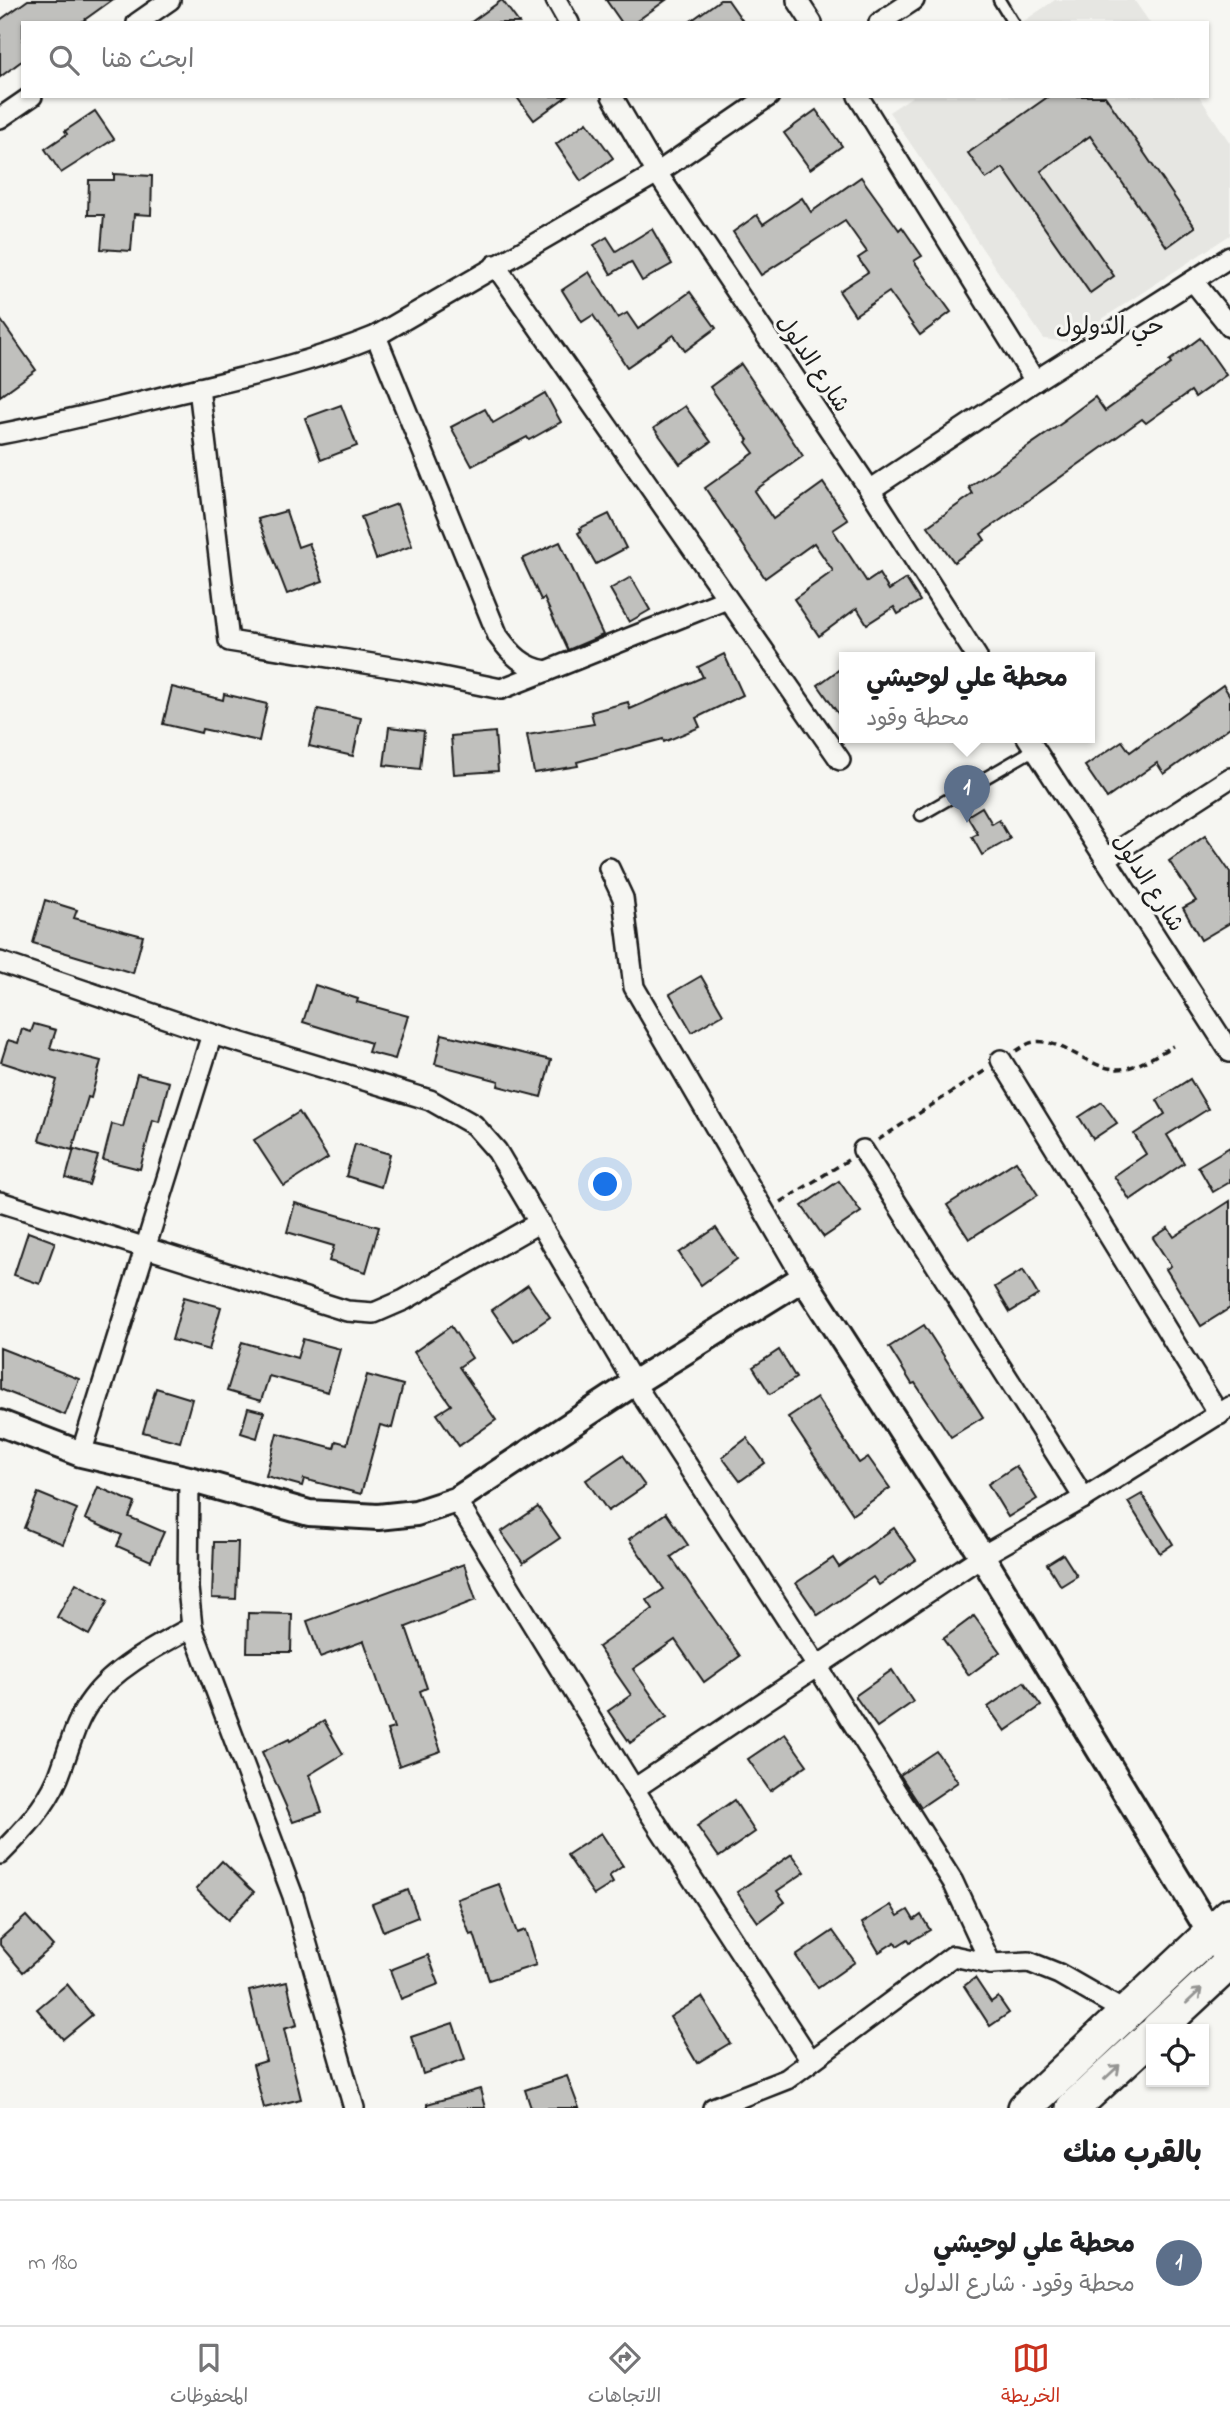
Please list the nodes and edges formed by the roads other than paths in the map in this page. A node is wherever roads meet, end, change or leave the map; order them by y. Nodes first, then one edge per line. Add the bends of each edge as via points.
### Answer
1 (170, 0) edge
2 (556, 0) edge
3 (797, 0) edge
4 (914, 0) edge
5 (999, 0) edge
6 (140, 21) edge
7 (568, 21) edge
8 (811, 21) edge
9 (882, 21) edge
10 (1012, 21) edge
11 (29, 98) edge
12 (613, 98) edge
13 (766, 98) edge
14 (859, 98) edge
15 (0, 118) edge
16 (657, 173) junction
17 (1230, 257) edge
18 (495, 265) junction
19 (1193, 281) junction
20 (1230, 327) edge
21 (376, 336) junction
22 (1035, 381) junction
23 (199, 388) junction
24 (0, 434) edge
25 (870, 490) junction
26 (727, 599) junction
27 (974, 652) edge
28 (547, 671) junction
29 (1031, 743) edge
30 (840, 760) dead end
31 (1230, 778) edge
32 (921, 815) dead end
33 (1105, 859) junction
34 (609, 867) dead end
35 (0, 962) edge
36 (212, 1034) junction
37 (1230, 1052) edge
38 (1001, 1060) road end
39 (863, 1150) road end
40 (0, 1202) edge
41 (540, 1222) junction
42 (146, 1248) junction
43 (803, 1278) junction
44 (634, 1383) junction
45 (1224, 1411) edge
46 (0, 1423) edge
47 (81, 1454) junction
48 (189, 1479) junction
49 (1084, 1498) junction
50 (456, 1500) junction
51 (982, 1556) junction
52 (192, 1627) junction
53 (817, 1666) junction
54 (634, 1789) junction
55 (0, 1854) edge
56 (1221, 1924) edge
57 (1229, 1963) edge
58 (991, 1964) junction
59 (1127, 2013) junction
60 (1163, 2024) edge
61 (1146, 2041) edge
62 (811, 2062) junction
63 (1063, 2073) junction
64 (1083, 2103) edge
65 (354, 2108) edge
66 (713, 2108) edge
67 (1025, 2108) edge

1 - 6 street
2 - 7 street
3 - 8 street
4 - 9 street
5 - 10 lane
11 - 15 street
12 - 16 street, شارع الدلول
13 - 16 street
14 - 22 street
16 - 18 street
16 - 25 street, شارع الدلول
17 - 19 street
18 - 21 street
18 - 26 street
19 - 20 street
19 - 22 street
21 - 23 street via 263,373
21 - 28 street via 498,636 522,663
22 - 25 street
23 - 24 street
23 - 28 street via 229,641 501,689
25 - 27 street, شارع الدلول
26 - 28 street
26 - 30 street
29 - 32 lane
29 - 33 street, شارع الدلول
31 - 33 street
33 - 37 street, شارع الدلول
34 - 43 street via 623,898 634,987
35 - 36 street
36 - 41 street via 430,1100 474,1125 497,1151
36 - 42 street
38 - 45 street
39 - 49 street
40 - 42 street
41 - 42 street via 374,1313 347,1311
41 - 44 street
42 - 47 street
43 - 44 street
43 - 51 street
44 - 50 street
44 - 53 street
45 - 49 street
46 - 47 street
47 - 48 street
48 - 50 street via 309,1513 378,1517 416,1513
48 - 52 street
49 - 51 street
50 - 54 street
51 - 53 street
51 - 56 street
52 - 55 street via 148,1651 92,1698 42,1808
52 - 65 street via 293,1896
53 - 54 street
53 - 58 street via 953,1882
54 - 62 street
56 - 57 street
56 - 59 highway
60 -> 57 highway
58 - 59 street via 1029,1962
58 - 62 street via 953,1956
59 - 63 highway
64 -> 61 highway
62 - 66 street via 787,2079
63 - 64 highway
63 - 67 highway

